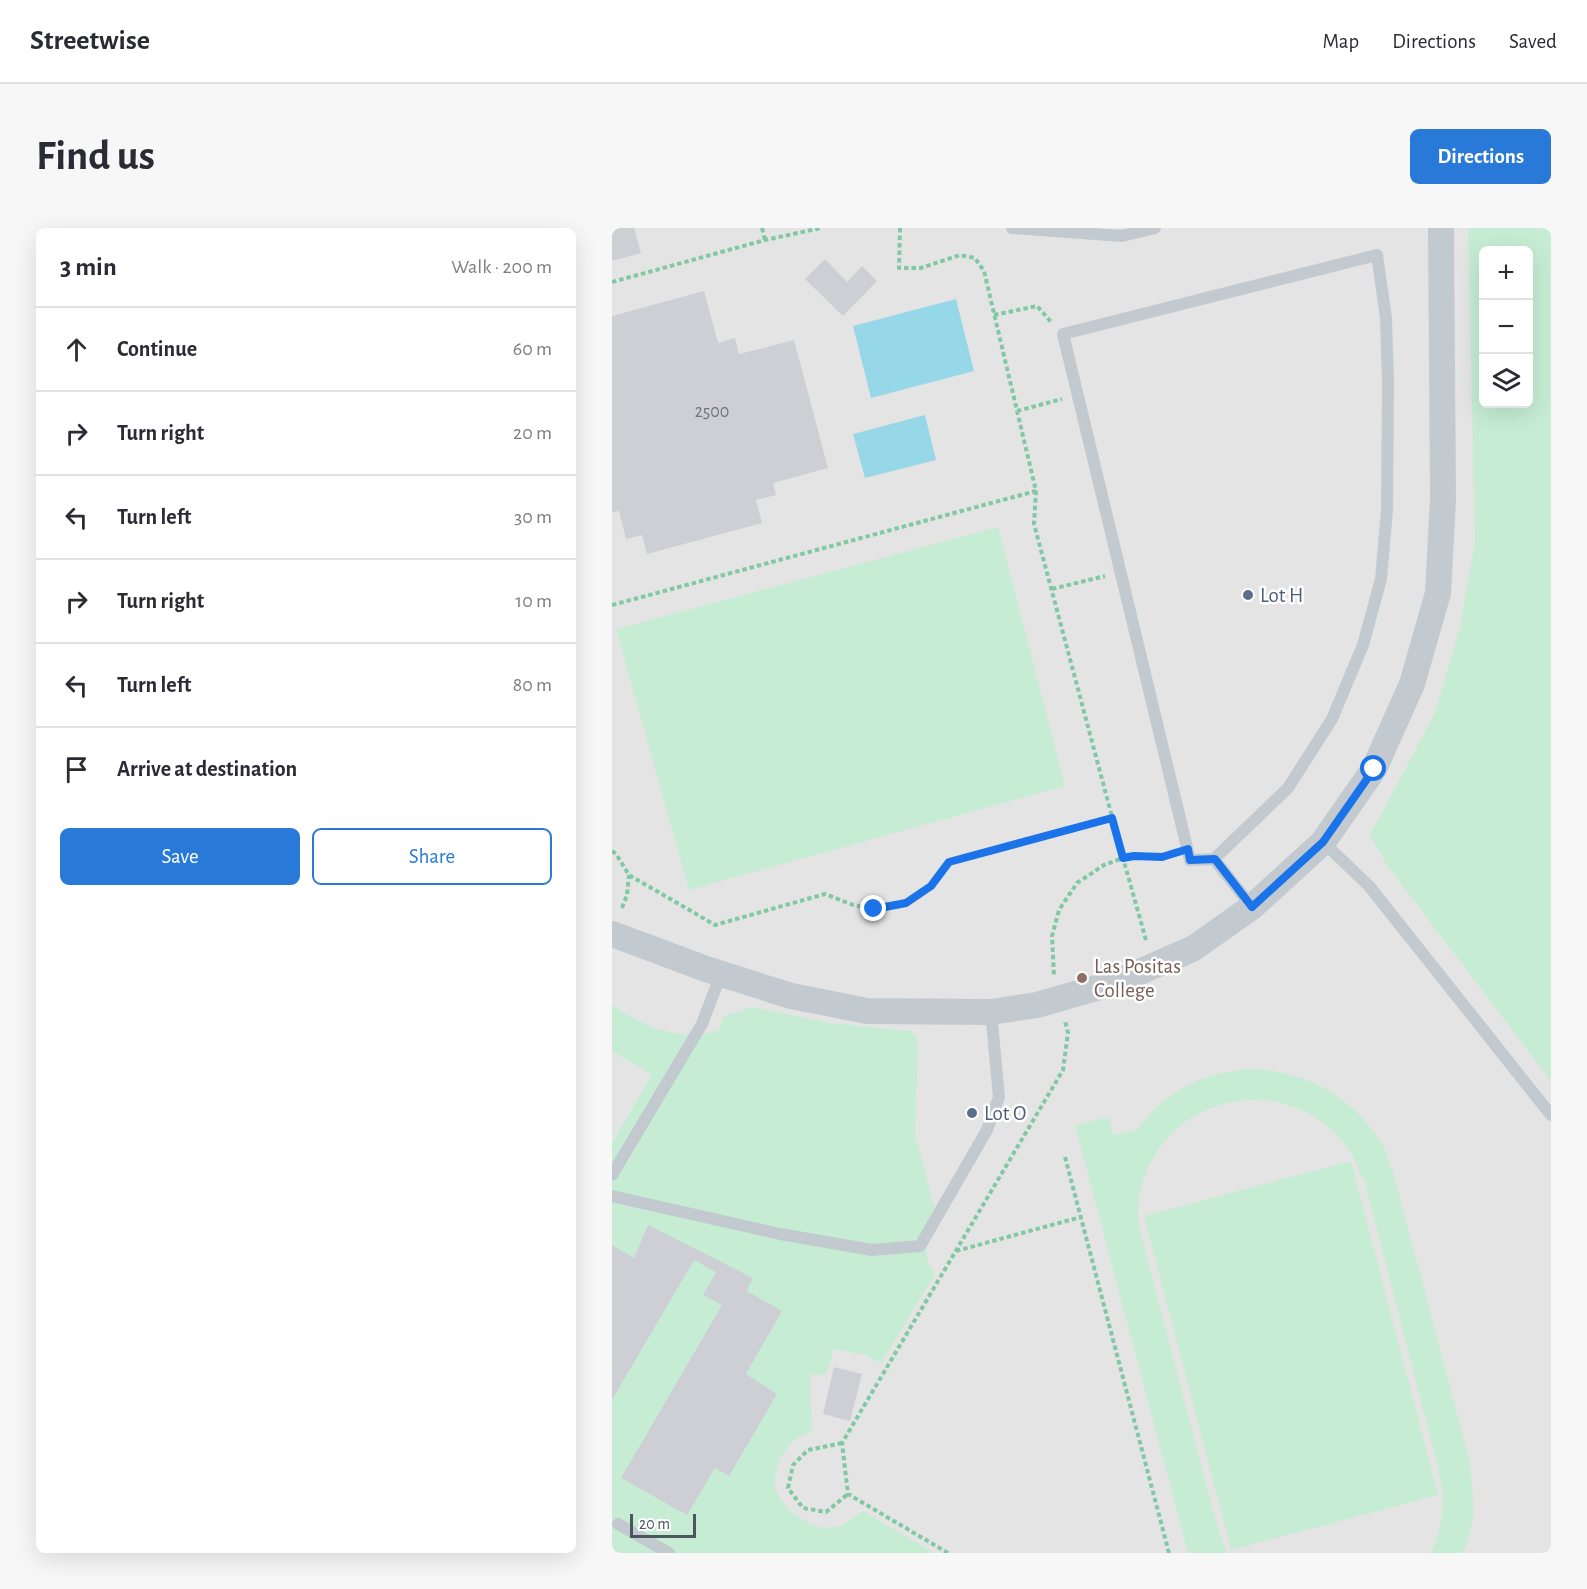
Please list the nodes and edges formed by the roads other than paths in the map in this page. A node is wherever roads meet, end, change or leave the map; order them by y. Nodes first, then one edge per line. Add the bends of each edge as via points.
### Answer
1 (1012, 228) edge
2 (1155, 228) edge
3 (1441, 228) edge
4 (1323, 842) junction
5 (1215, 859) junction
6 (1252, 907) junction
7 (612, 934) edge
8 (722, 974) junction
9 (991, 1012) junction
10 (1551, 1115) edge
11 (612, 1175) edge
12 (612, 1196) edge
13 (618, 1524) dead end
14 (669, 1553) edge

1 - 2 lane via 1122,236
3 - 4 street via 1443,499 1438,593 1412,684 1374,769
4 - 6 street
4 - 10 lane via 1369,886
5 - 5 lane via 1288,788 1332,719 1363,645 1381,579 1387,510 1388,384 1386,318 1377,255 1063,334 1190,860
5 - 6 lane
6 - 9 street via 1194,948 1117,982 1037,1005
7 - 8 street
8 - 9 street via 791,996 867,1011
8 - 11 lane via 702,1024
9 - 12 lane via 999,1098 987,1130 920,1246 872,1250 780,1234
13 - 14 lane

